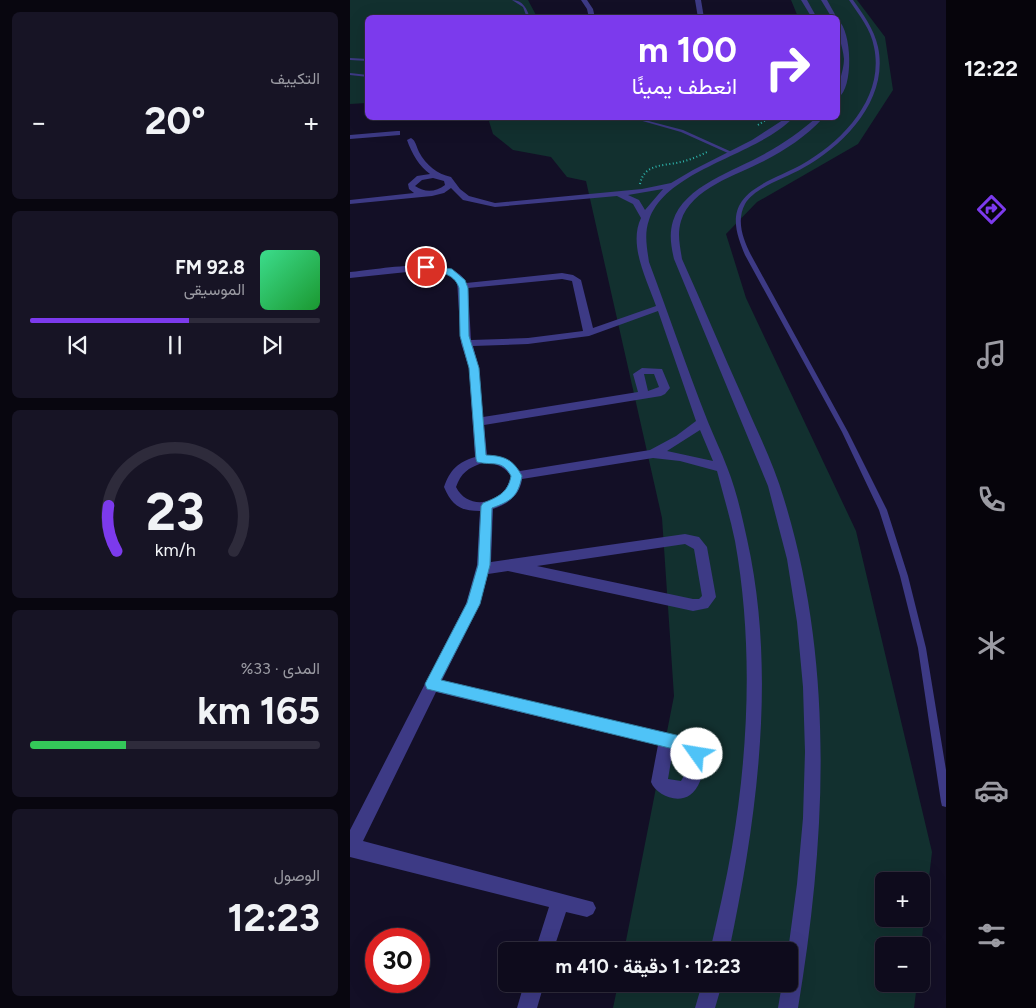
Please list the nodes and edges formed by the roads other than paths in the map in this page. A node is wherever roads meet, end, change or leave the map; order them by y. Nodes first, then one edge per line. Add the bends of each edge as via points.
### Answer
1 (514, 0) edge
2 (584, 0) edge
3 (698, 0) edge
4 (804, 0) edge
5 (824, 0) edge
6 (851, 0) edge
7 (528, 15) edge
8 (591, 15) edge
9 (700, 15) edge
10 (813, 15) edge
11 (833, 15) edge
12 (840, 28) edge
13 (350, 59) edge
14 (365, 60) edge
15 (350, 74) edge
16 (365, 76) edge
17 (840, 92) edge
18 (650, 120) edge
19 (787, 120) edge
20 (817, 120) edge
21 (350, 137) edge
22 (732, 153) junction
23 (426, 167) junction
24 (440, 176) junction
25 (420, 178) junction
26 (450, 181) junction
27 (671, 185) junction
28 (411, 186) junction
29 (430, 193) junction
30 (618, 194) junction
31 (462, 196) junction
32 (379, 198) junction
33 (350, 202) edge
34 (645, 217) junction
35 (350, 275) edge
36 (463, 286) junction
37 (661, 307) junction
38 (589, 333) junction
39 (466, 343) junction
40 (644, 395) dead end
41 (478, 422) junction
42 (702, 422) junction
43 (653, 454) junction
44 (481, 459) junction
45 (722, 468) junction
46 (517, 476) junction
47 (487, 506) junction
48 (506, 565) junction
49 (483, 569) junction
50 (432, 684) junction
51 (667, 740) dead end
52 (946, 802) edge
53 (350, 848) edge
54 (560, 901) junction
55 (587, 908) dead end
56 (547, 942) edge
57 (722, 942) edge
58 (532, 992) edge
59 (710, 992) edge
60 (527, 1008) edge
61 (705, 1008) edge
62 (788, 1008) edge

1 - 7 lane via 524,6
2 - 8 street
3 - 9 street
4 - 10 street
5 - 11 street
6 - 52 lane via 868,25 875,46 877,79 870,102 854,125 824,152 750,195 738,214 737,225 748,255 845,432 883,510 922,648
12 - 17 street via 846,64 845,81
13 - 14 lane
15 - 16 lane
18 - 22 lane
19 - 22 street
20 - 62 street via 780,148 698,192 683,208 673,232 678,259 778,499 793,554 804,618 811,690 812,774 807,871
21 - 23 street via 410,134 414,150
22 - 27 street
23 - 24 street
23 - 25 street
24 - 25 street
24 - 26 street
25 - 28 street
26 - 29 street via 447,188
26 - 31 street
27 - 30 street
27 - 34 street
28 - 29 street via 418,192
28 - 32 street
29 - 31 street
29 - 32 street
30 - 31 street via 503,204 479,202
30 - 34 street via 636,202
32 - 33 street
34 - 37 street via 641,250
35 - 36 street via 434,268 454,274
36 - 38 street via 570,276 577,283
36 - 39 street
37 - 38 street
37 - 42 street
38 - 39 street via 509,343
39 - 41 street via 474,368
40 - 41 street
41 - 44 street
42 - 43 street
42 - 45 street
43 - 45 street
43 - 46 street
44 - 46 street via 498,459 511,466
44 - 47 street via 465,465 454,475 450,487 456,499 469,506
45 - 57 street via 741,540 750,602 754,672 752,753 741,847
46 - 47 street via 514,489 503,500
47 - 49 street
48 - 48 street via 685,539 700,547 709,597 703,604 693,605
48 - 49 street
49 - 50 street via 473,604
50 - 51 street
50 - 53 street
53 - 54 street
54 - 55 street
54 - 56 street
58 - 60 street
59 - 61 street

